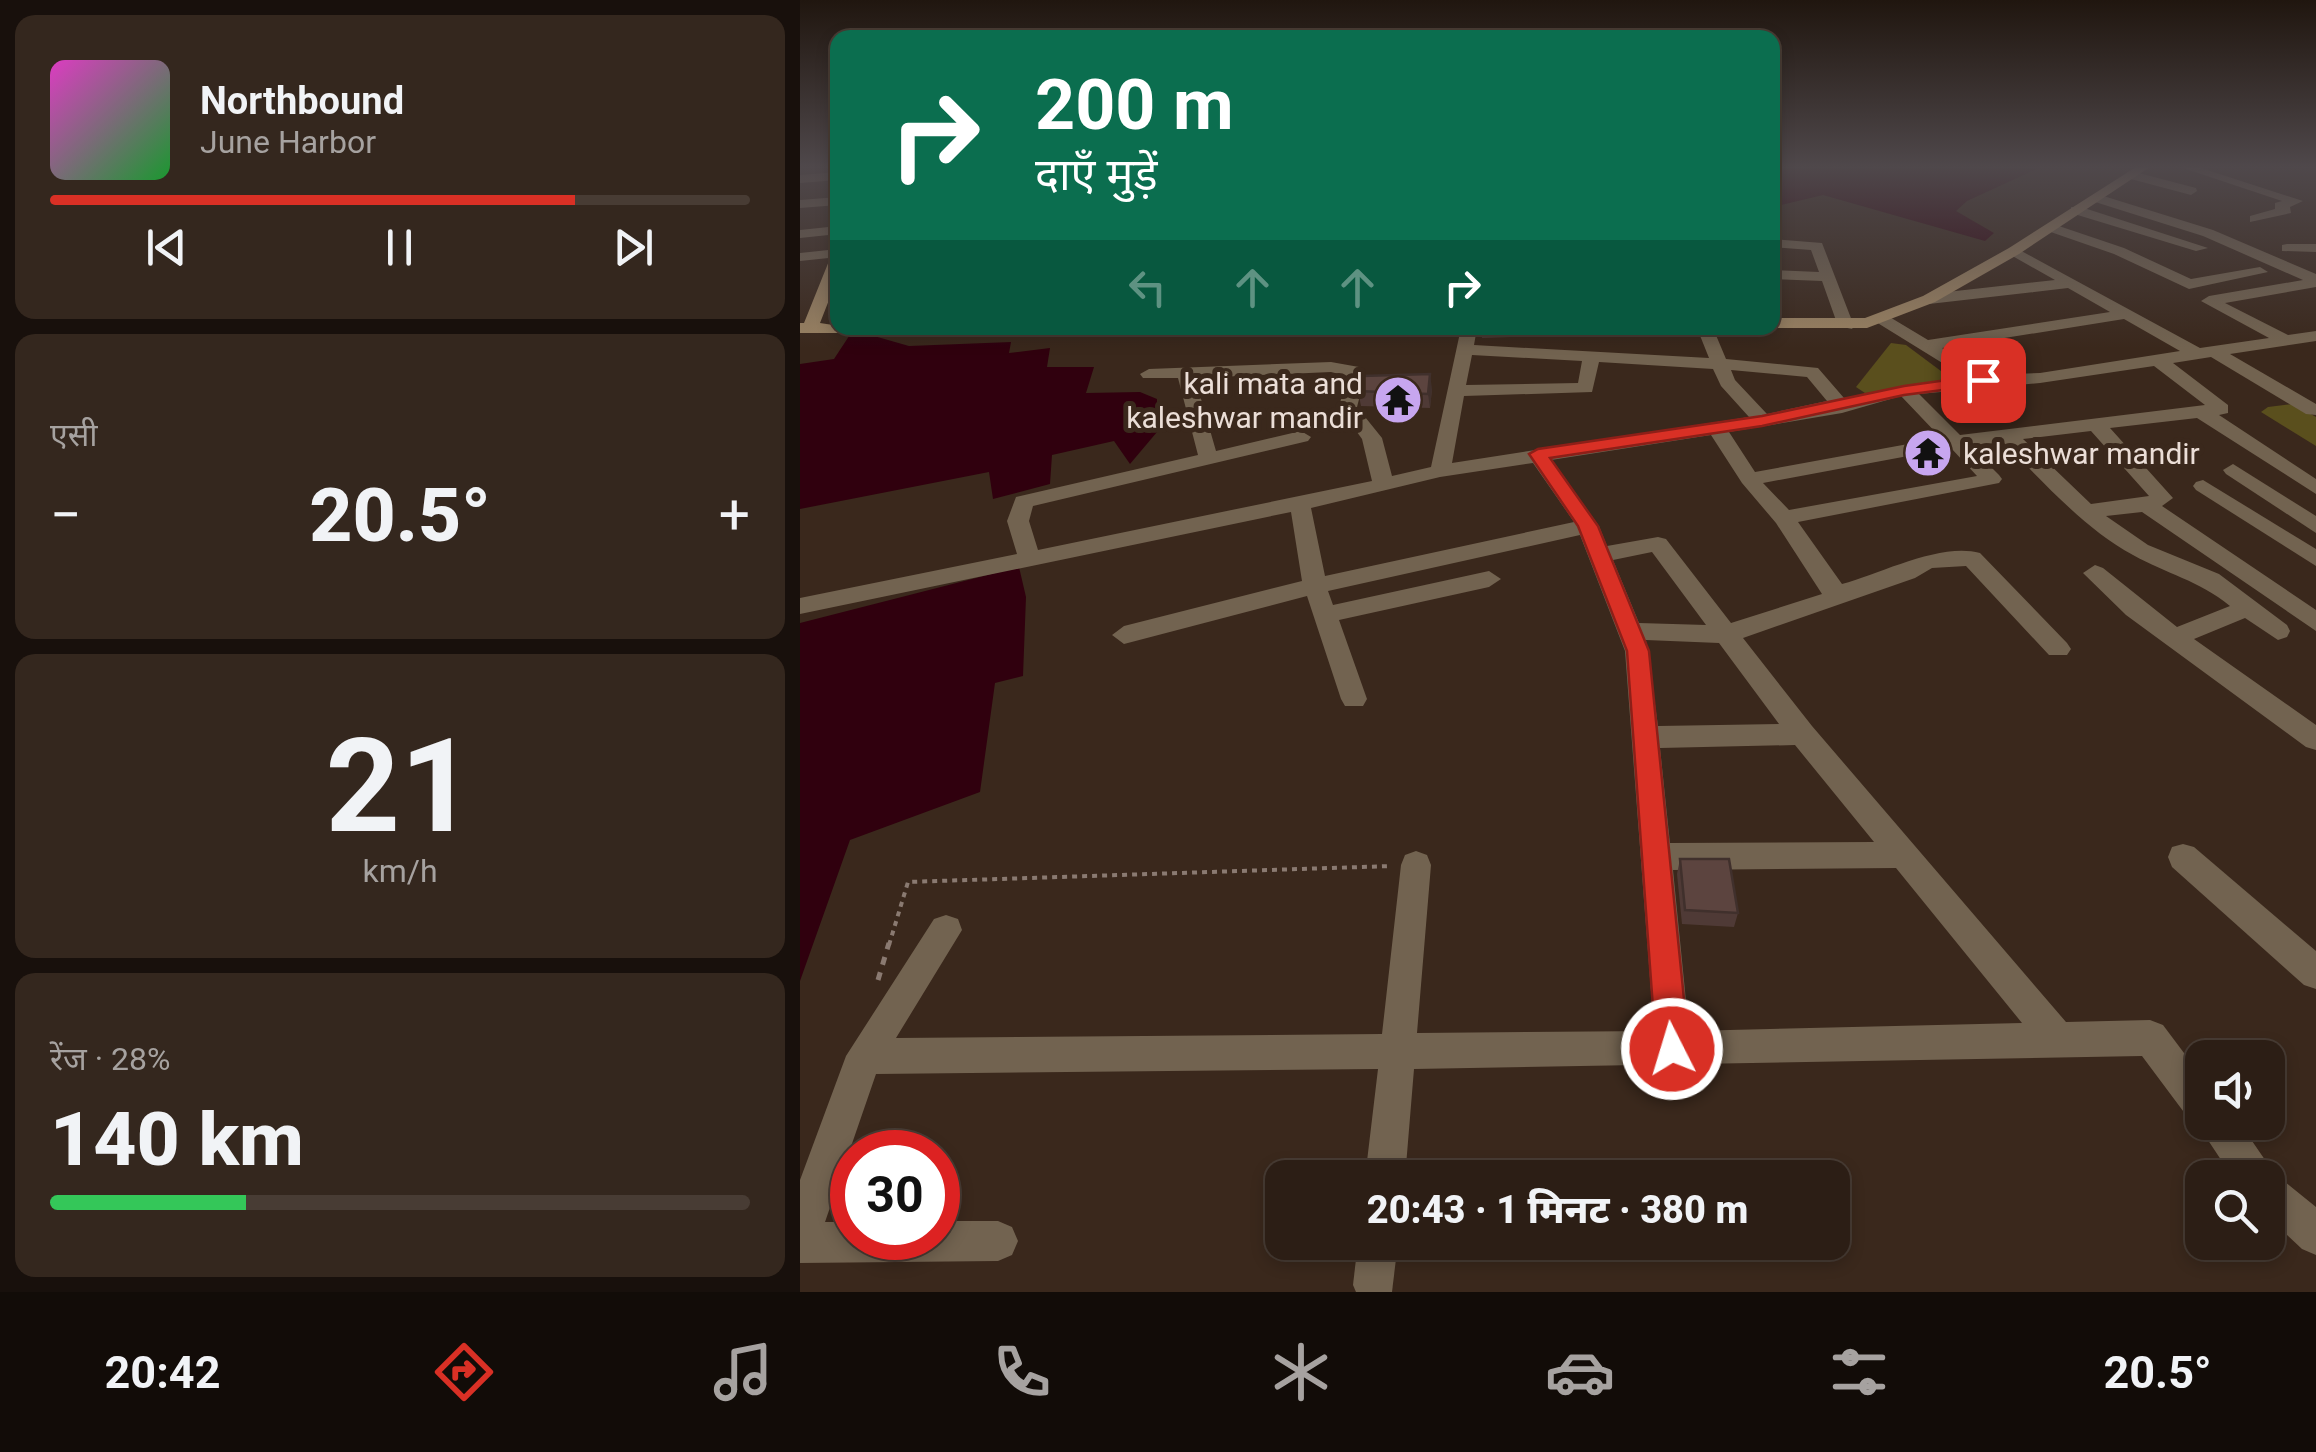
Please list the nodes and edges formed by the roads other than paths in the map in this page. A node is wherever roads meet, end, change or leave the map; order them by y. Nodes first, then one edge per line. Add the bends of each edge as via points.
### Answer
1 (2048, 227) edge
2 (2054, 227) edge
3 (2132, 227) edge
4 (2195, 227) edge
5 (830, 231) edge
6 (800, 234) edge
7 (1780, 244) edge
8 (2200, 248) dead end
9 (2316, 248) edge
10 (2014, 251) junction
11 (830, 254) edge
12 (800, 256) edge
13 (2316, 260) edge
14 (830, 272) edge
15 (2260, 272) dead end
16 (1780, 274) edge
17 (1830, 277) junction
18 (2316, 281) edge
19 (2070, 283) junction
20 (2190, 284) junction
21 (1928, 299) junction
22 (2210, 301) junction
23 (2127, 314) junction
24 (1882, 318) junction
25 (1780, 323) edge
26 (1846, 326) junction
27 (805, 328) edge
28 (1467, 335) edge
29 (1707, 335) edge
30 (2316, 336) edge
31 (2287, 341) junction
32 (1928, 345) junction
33 (1462, 348) junction
34 (2207, 354) junction
35 (1591, 358) junction
36 (2159, 361) junction
37 (1716, 362) junction
38 (1185, 372) junction
39 (1149, 374) dead end
40 (1983, 380) junction
41 (1904, 390) junction
42 (1456, 391) junction
43 (1842, 407) junction
44 (2315, 411) edge
45 (2200, 412) junction
46 (1762, 421) junction
47 (2096, 425) junction
48 (1716, 426) junction
49 (2008, 436) junction
50 (1302, 437) dead end
51 (1952, 442) junction
52 (1538, 454) junction
53 (1208, 458) junction
54 (2233, 470) dead end
55 (1440, 471) junction
56 (1750, 479) junction
57 (1382, 482) junction
58 (2202, 486) dead end
59 (2316, 488) edge
60 (1300, 504) junction
61 (2146, 505) junction
62 (2086, 510) junction
63 (1784, 518) junction
64 (1588, 526) junction
65 (2316, 526) edge
66 (1600, 554) junction
67 (2316, 559) edge
68 (1030, 560) junction
69 (2094, 573) dead end
70 (1489, 580) dead end
71 (1315, 586) junction
72 (1837, 594) junction
73 (800, 606) edge
74 (2250, 607) junction
75 (1325, 615) junction
76 (2316, 622) edge
77 (2278, 630) dead end
78 (1630, 631) junction
79 (1726, 634) junction
80 (1124, 635) dead end
81 (2174, 638) junction
82 (2058, 649) dead end
83 (1354, 700) dead end
84 (1802, 734) junction
85 (1646, 737) junction
86 (2316, 740) edge
87 (1900, 854) junction
88 (1656, 857) junction
89 (2184, 857) dead end
90 (1416, 865) road end
91 (946, 930) dead end
92 (2316, 974) edge
93 (2058, 1040) junction
94 (1672, 1049) junction
95 (1397, 1051) junction
96 (864, 1056) junction
97 (2185, 1084) edge
98 (1386, 1160) edge
99 (2285, 1206) edge
100 (2316, 1235) edge
101 (800, 1236) edge
102 (998, 1241) dead end
103 (800, 1244) edge
104 (1376, 1260) edge
105 (1374, 1284) dead end

1 - 10 street
2 - 20 street
3 - 8 street
4 - 18 street
5 - 6 street
7 - 17 street via 1817,246
9 - 13 street via 2287,248
10 - 19 street
10 - 21 street
11 - 12 street
14 - 27 street
15 - 20 street
16 - 17 street
17 - 26 street
18 - 22 street
19 - 21 street
19 - 23 street
20 - 22 street
21 - 24 street
22 - 31 street
23 - 32 street
23 - 34 street
24 - 26 street
24 - 32 street
25 - 26 street
28 - 33 street
29 - 37 street
30 - 31 street
31 - 34 street
32 - 40 street
33 - 35 street
33 - 42 street
34 - 36 street
34 - 44 street
35 - 37 street
35 - 42 street via 1586,388
36 - 40 street
36 - 45 street via 2221,408
37 - 43 street via 1812,372
37 - 46 street
38 - 39 street
38 - 53 street
38 - 57 street via 1353,371 1348,406 1372,438
40 - 41 street
41 - 43 street
41 - 51 street
42 - 55 street
43 - 46 street
45 - 47 street
45 - 59 street
46 - 48 street
47 - 49 street
47 - 61 street via 2158,490 2162,498
48 - 52 street
48 - 56 street
49 - 51 street
49 - 62 street
50 - 53 street
51 - 56 street
51 - 63 street via 1992,480
52 - 55 street
52 - 64 street
53 - 68 street via 1023,502 1018,520
54 - 65 street
55 - 57 street
56 - 63 street
57 - 60 street
58 - 67 street
60 - 68 street
60 - 71 street
61 - 62 street
61 - 76 street
62 - 74 street via 2140,550 2188,567
63 - 72 street
64 - 66 street
64 - 71 street
66 - 78 street
66 - 79 street via 1658,544
68 - 73 street
69 - 81 street
70 - 75 street
71 - 75 street
71 - 80 street
72 - 79 street
72 - 82 street via 1908,574 1927,561 1972,558
74 - 77 street
74 - 81 street
75 - 83 street
78 - 79 street
78 - 85 street
79 - 84 street
81 - 86 street
84 - 85 street
84 - 87 street
85 - 88 street
87 - 88 street
87 - 93 street
88 - 94 street
89 - 92 street
90 - 95 street
91 - 96 street
93 - 94 street
93 - 97 street via 2150,1038
94 - 95 street
95 - 96 street
95 - 98 street
96 - 101 street
99 - 100 street
102 - 103 street
104 - 105 street

